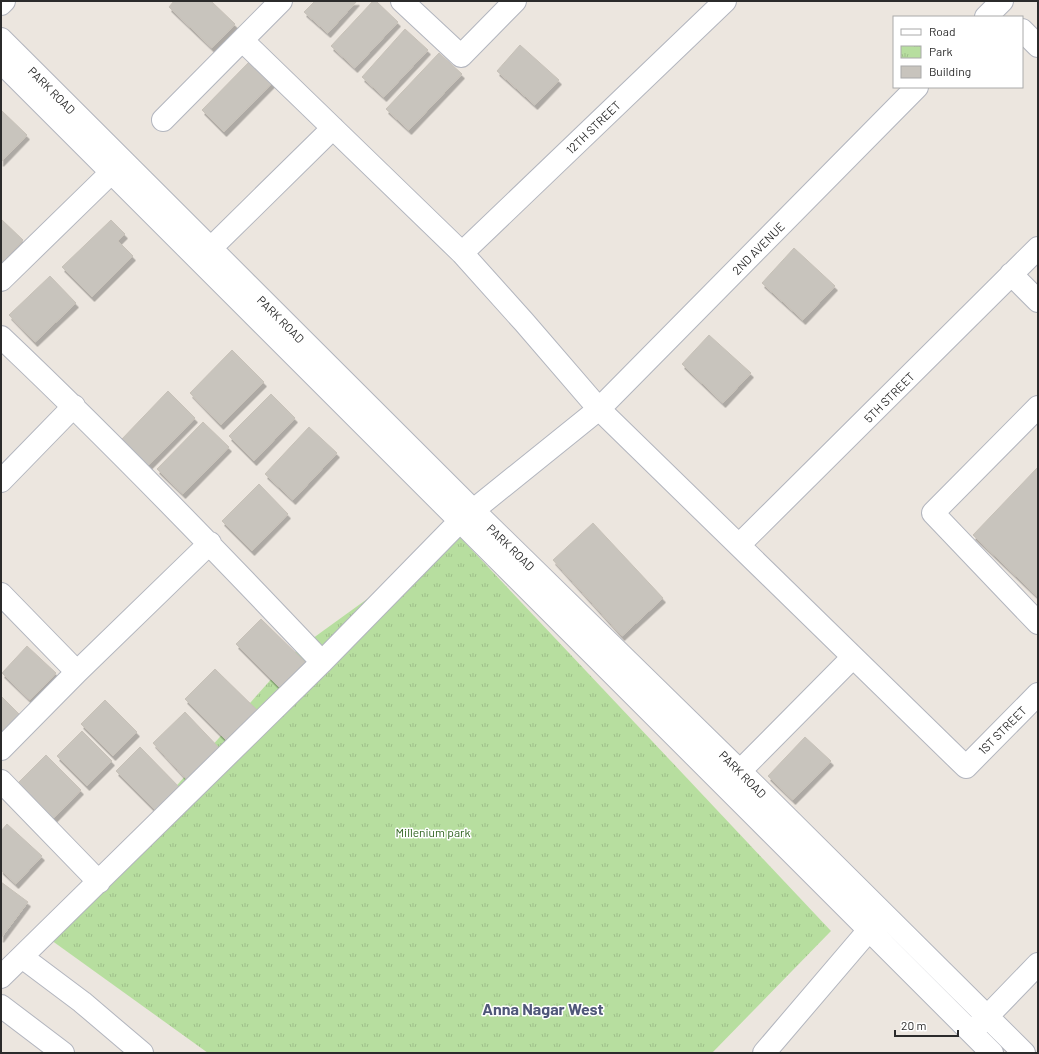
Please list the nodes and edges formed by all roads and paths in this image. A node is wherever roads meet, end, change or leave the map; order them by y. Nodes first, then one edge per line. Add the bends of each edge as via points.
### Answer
1 (4, 1) edge
2 (281, 1) edge
3 (402, 1) edge
4 (515, 1) edge
5 (725, 1) edge
6 (1, 4) edge
7 (1023, 31) edge
8 (1, 39) edge
9 (243, 41) junction
10 (1038, 46) edge
11 (1, 62) edge
12 (916, 88) edge
13 (163, 120) dead end
14 (334, 128) junction
15 (117, 167) junction
16 (211, 248) junction
17 (1038, 248) edge
18 (462, 253) junction
19 (1012, 274) junction
20 (1, 280) edge
21 (1038, 301) edge
22 (1, 337) edge
23 (74, 406) junction
24 (1038, 407) edge
25 (599, 409) junction
26 (1, 481) edge
27 (466, 516) junction
28 (210, 543) junction
29 (739, 546) junction
30 (1, 594) edge
31 (1038, 623) edge
32 (853, 657) junction
33 (322, 662) junction
34 (77, 672) junction
35 (1038, 694) edge
36 (1, 749) edge
37 (740, 771) junction
38 (1, 782) edge
39 (99, 882) junction
40 (869, 930) junction
41 (9, 964) edge
42 (1038, 964) edge
43 (1, 1006) edge
44 (987, 1017) junction
45 (972, 1032) junction
46 (63, 1053) edge
47 (142, 1053) edge
48 (764, 1053) edge
49 (992, 1053) edge
50 (1024, 1053) edge

1 - 6 street
2 - 9 street
3 - 4 street via 461,56
5 - 18 street, 12TH STREET
7 - 10 street
8 - 15 street, PARK ROAD
9 - 13 street
9 - 14 street
11 - 15 street, PARK ROAD
12 - 25 street, 2ND AVENUE
14 - 16 street
14 - 18 street
15 - 16 street, PARK ROAD
15 - 20 street
15 - 27 street, PARK ROAD
16 - 27 street, PARK ROAD
17 - 19 street, 5TH STREET
18 - 25 street
19 - 21 street
19 - 29 street, 5TH STREET
22 - 23 street
23 - 26 street
23 - 28 street
24 - 31 street via 933,513
25 - 27 street, 2ND AVENUE
25 - 29 street
27 - 33 street, 2ND AVENUE
27 - 37 street, PARK ROAD
27 - 40 street, PARK ROAD
28 - 33 street
28 - 34 street
29 - 32 street
30 - 34 street
32 - 35 street, 1ST STREET via 966,767
32 - 37 street
33 - 39 street, 2ND AVENUE
34 - 36 street
37 - 44 street, PARK ROAD
38 - 39 street
39 - 41 street, 2ND AVENUE
40 - 45 street, PARK ROAD
40 - 48 street
41 - 47 street via 82,1002
42 - 44 street
43 - 46 street
44 - 45 street
44 - 50 street, PARK ROAD
45 - 49 street, PARK ROAD

